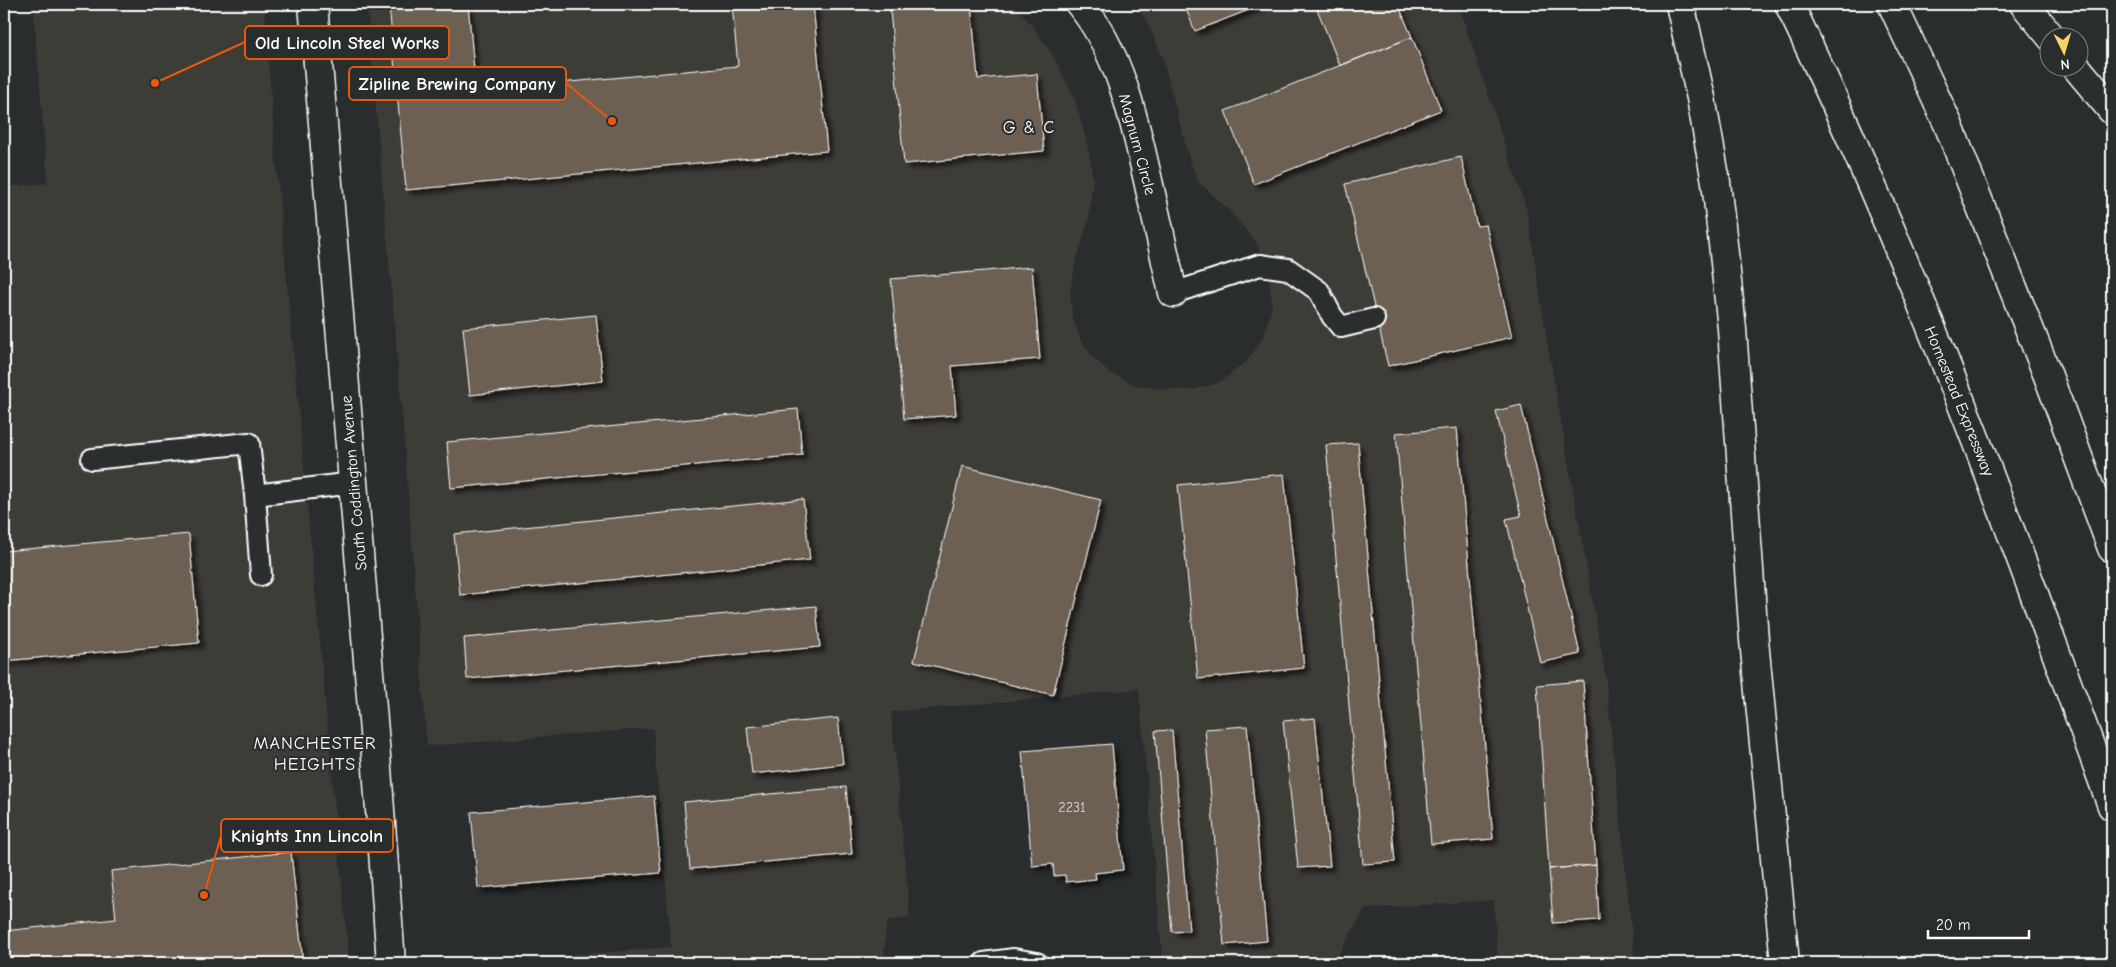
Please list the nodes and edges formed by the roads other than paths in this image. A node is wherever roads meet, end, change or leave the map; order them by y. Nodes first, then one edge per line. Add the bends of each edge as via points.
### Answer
1 (314, 4) edge
2 (1080, 4) edge
3 (1680, 4) edge
4 (1789, 4) edge
5 (1892, 4) edge
6 (2024, 4) edge
7 (2044, 28) edge
8 (2085, 78) edge
9 (2112, 110) edge
10 (1173, 293) joint
11 (1374, 319) dead end
12 (92, 460) dead end
13 (353, 483) junction
14 (255, 495) junction
15 (2112, 548) edge
16 (261, 575) dead end
17 (2112, 806) edge
18 (391, 963) edge
19 (984, 963) edge
20 (1037, 963) edge
21 (1785, 963) edge

1 - 13 main road, South Coddington Avenue
2 - 10 main road, Magnum Circle via 1110,54 1123,88 1138,135
3 - 21 main road via 1716,182 1732,319 1754,640
4 - 17 main road, Homestead Expressway via 1819,66 1923,309 2030,581
5 - 15 main road via 1948,124
6 - 7 main road
8 - 9 main road
10 - 11 lane via 1260,265 1288,269 1319,291 1341,326
12 - 14 lane via 249,444
13 - 14 lane
13 - 18 main road, South Coddington Avenue
14 - 16 lane
19 - 20 lane via 1014,960

